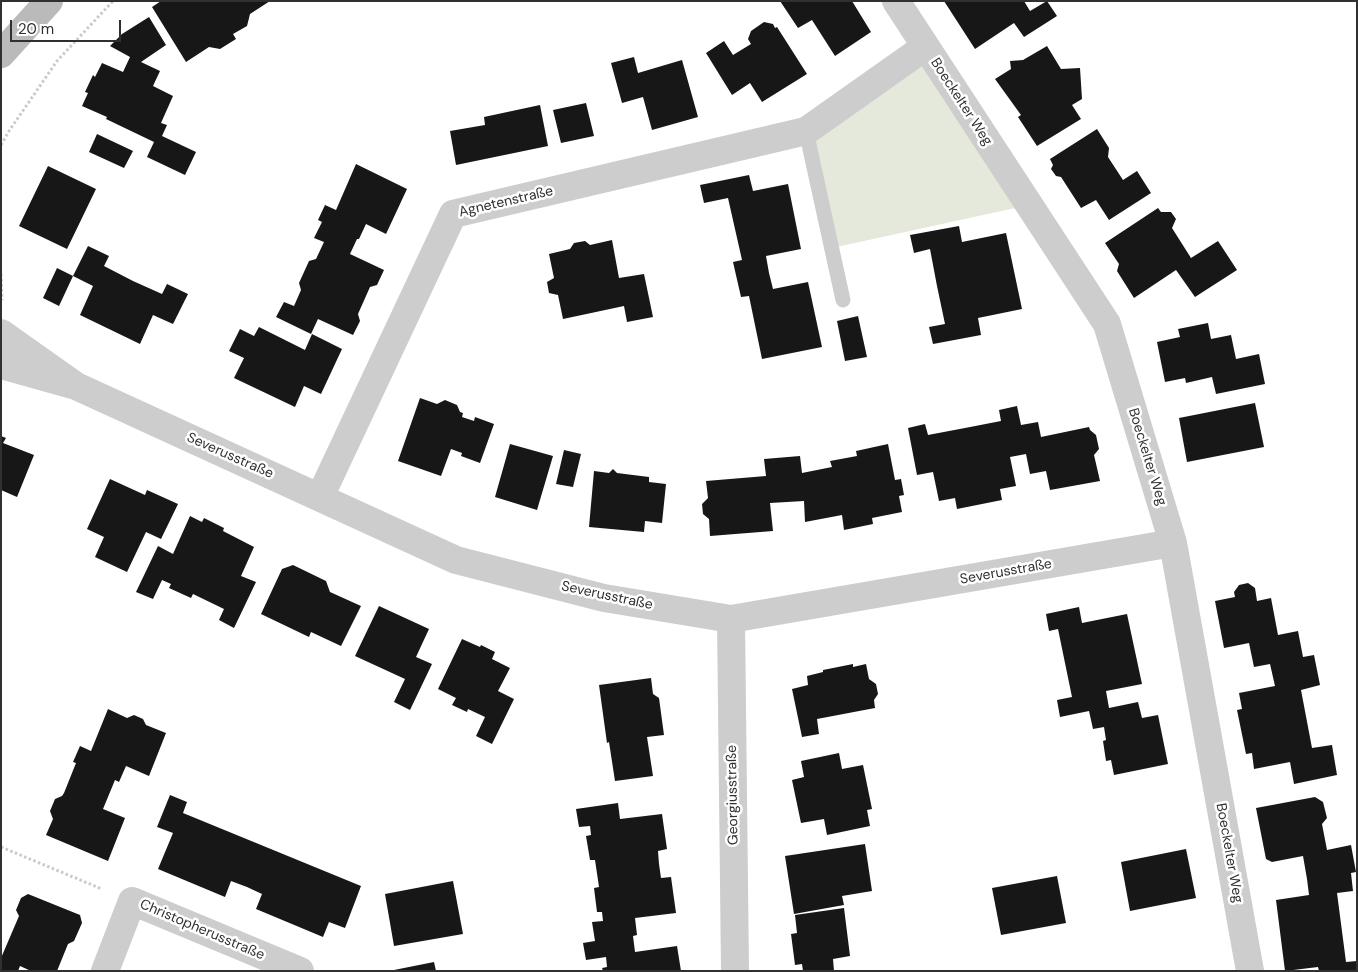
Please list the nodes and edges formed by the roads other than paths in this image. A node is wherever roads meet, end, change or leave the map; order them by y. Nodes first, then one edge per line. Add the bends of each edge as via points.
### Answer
1 (49, 1) edge
2 (896, 1) edge
3 (925, 47) junction
4 (1, 54) edge
5 (806, 131) junction
6 (843, 300) dead end
7 (1, 333) edge
8 (1, 365) edge
9 (76, 386) junction
10 (320, 497) junction
11 (1173, 543) junction
12 (731, 619) junction
13 (104, 971) edge
14 (300, 971) edge
15 (735, 971) edge
16 (1250, 971) edge

1 - 4 street
2 - 3 street, Boeckelter Weg
3 - 5 street, Agnetenstraße
3 - 11 street, Boeckelter Weg via 1108,324
5 - 6 lane
5 - 10 street, Agnetenstraße via 453,214
7 - 9 street, Severusstraße
8 - 9 street, Severusstraße
9 - 10 street, Severusstraße
10 - 12 street, Severusstraße via 456,560 604,598
11 - 12 street, Severusstraße
11 - 16 street, Boeckelter Weg
12 - 15 street, Georgiusstraße
13 - 14 street, Christopherusstraße via 132,901

